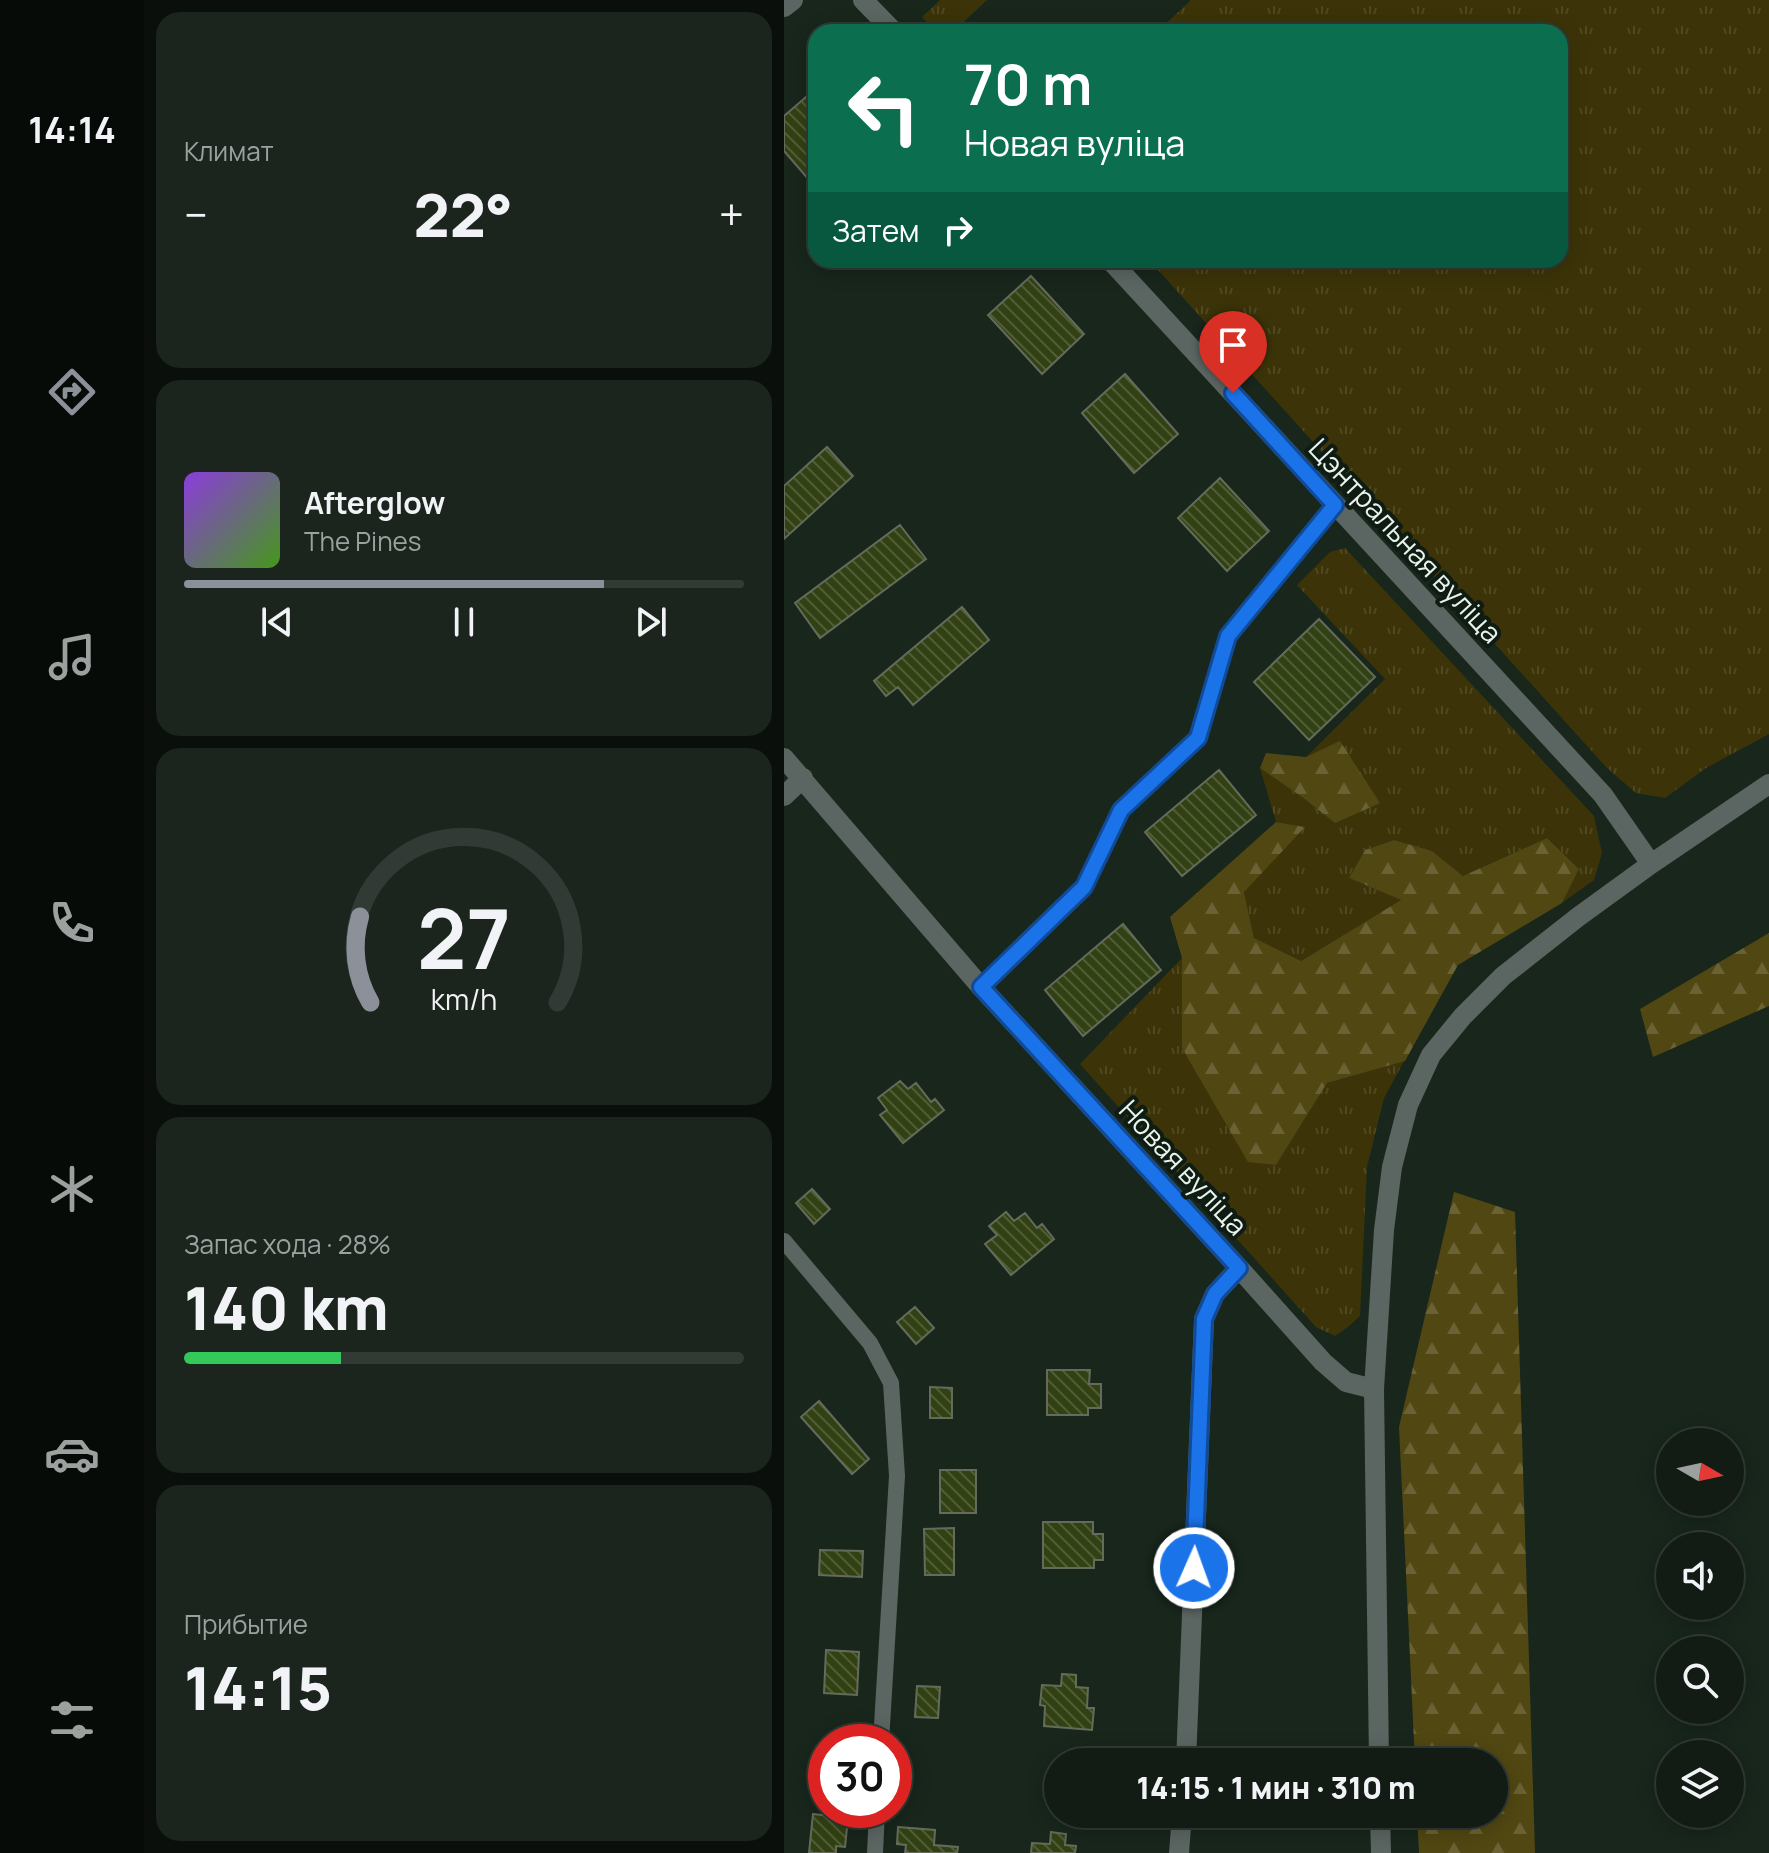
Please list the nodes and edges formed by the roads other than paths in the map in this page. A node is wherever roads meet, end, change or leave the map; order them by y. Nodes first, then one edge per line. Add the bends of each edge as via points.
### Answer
1 (793, 0) edge
2 (863, 0) edge
3 (784, 7) edge
4 (886, 24) edge
5 (1117, 268) edge
6 (1335, 505) junction
7 (784, 758) edge
8 (803, 778) junction
9 (1769, 784) edge
10 (784, 796) edge
11 (1651, 864) junction
12 (981, 987) junction
13 (784, 1241) edge
14 (1239, 1268) junction
15 (1374, 1389) junction
16 (882, 1724) edge
17 (1187, 1748) edge
18 (1379, 1748) edge
19 (876, 1828) edge
20 (1181, 1828) edge
21 (1380, 1828) edge
22 (875, 1853) edge
23 (1179, 1853) edge
24 (1381, 1853) edge

1 - 3 street
2 - 4 street
5 - 6 street, Цэнтральная вуліца
6 - 11 street, Цэнтральная вуліца via 1603,795
6 - 12 lane via 1228,636 1198,738 1121,810 1084,887
7 - 8 street, Новая вуліца
8 - 10 street
8 - 12 street, Новая вуліца
9 - 11 street
11 - 15 street via 1503,976 1431,1055 1408,1105 1392,1167
12 - 14 street, Новая вуліца
13 - 16 lane via 870,1343 891,1383 897,1476
14 - 15 street via 1323,1362 1346,1382
14 - 17 street, Новая вуліца via 1215,1294 1204,1319
15 - 18 street
19 - 22 lane
20 - 23 street
21 - 24 street

